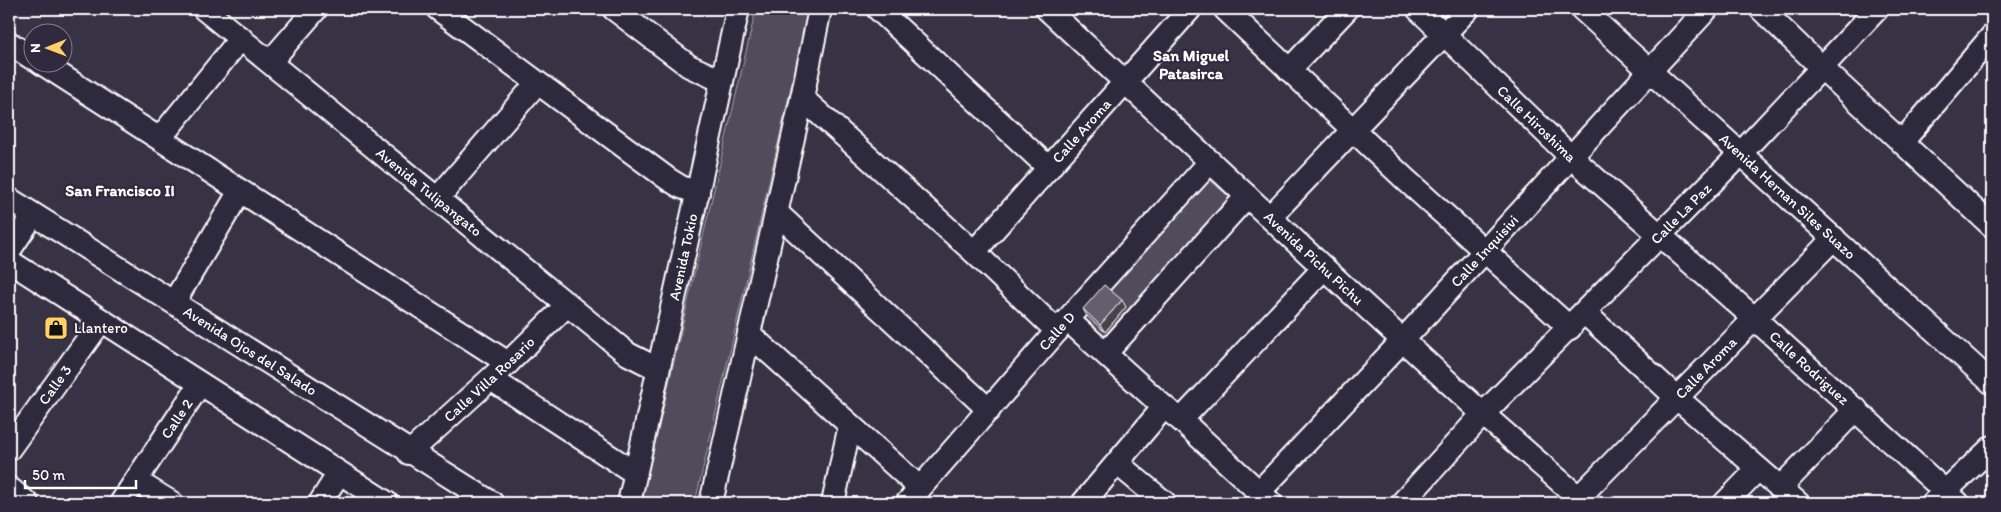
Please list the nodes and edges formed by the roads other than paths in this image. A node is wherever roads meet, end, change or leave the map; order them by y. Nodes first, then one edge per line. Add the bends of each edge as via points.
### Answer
1 (204, 9) edge
2 (316, 9) edge
3 (438, 9) edge
4 (614, 9) edge
5 (738, 9) edge
6 (820, 9) edge
7 (878, 9) edge
8 (1047, 9) edge
9 (1190, 9) edge
10 (1224, 9) edge
11 (1347, 9) edge
12 (1418, 9) edge
13 (1468, 9) edge
14 (1582, 9) edge
15 (1707, 9) edge
16 (1761, 9) edge
17 (1876, 9) edge
18 (1446, 34) junction
19 (1992, 36) edge
20 (241, 38) junction
21 (9, 43) edge
22 (22, 51) edge
23 (270, 62) junction
24 (1822, 68) junction
25 (1289, 70) junction
26 (1649, 71) junction
27 (56, 72) edge
28 (722, 81) junction
29 (1125, 82) junction
30 (536, 83) junction
31 (802, 98) junction
32 (1353, 130) junction
33 (160, 138) junction
34 (1902, 142) junction
35 (1741, 153) junction
36 (1571, 157) junction
37 (1210, 162) junction
38 (1049, 168) junction
39 (240, 190) junction
40 (698, 193) junction
41 (1247, 196) junction
42 (437, 199) junction
43 (16, 208) edge
44 (776, 212) junction
45 (1989, 216) edge
46 (1270, 217) junction
47 (1661, 234) junction
48 (1834, 238) junction
49 (9, 250) edge
50 (1486, 250) junction
51 (974, 252) junction
52 (9, 261) edge
53 (1324, 268) junction
54 (174, 302) junction
55 (568, 304) junction
56 (1754, 318) junction
57 (1578, 320) junction
58 (101, 321) junction
59 (1063, 326) junction
60 (749, 334) junction
61 (1403, 340) junction
62 (1106, 353) junction
63 (508, 363) junction
64 (658, 369) junction
65 (491, 379) junction
66 (1992, 383) edge
67 (200, 384) junction
68 (1678, 398) junction
69 (1856, 409) junction
70 (989, 410) junction
71 (1172, 413) junction
72 (1484, 414) junction
73 (850, 425) junction
74 (1992, 446) edge
75 (9, 449) edge
76 (409, 453) junction
77 (1118, 464) junction
78 (1758, 469) junction
79 (339, 473) junction
80 (635, 473) junction
81 (136, 481) junction
82 (9, 488) edge
83 (1780, 488) junction
84 (914, 496) edge
85 (1265, 497) edge
86 (1582, 500) edge
87 (1946, 500) edge
88 (1406, 502) edge
89 (27, 503) edge
90 (121, 503) edge
91 (172, 503) edge
92 (320, 503) edge
93 (387, 503) edge
94 (492, 503) edge
95 (629, 503) edge
96 (711, 503) edge
97 (833, 503) edge
98 (1083, 503) edge
99 (1165, 503) edge
100 (1725, 503) edge
101 (1798, 503) edge

1 - 20 street, Avenida Tulipangato
2 - 23 street
3 - 30 street
4 - 28 street via 689,66
5 - 28 street, Avenida Tokio
6 - 31 street
7 - 38 street
8 - 29 street, Avenida Pichu Pichu
9 - 29 street, Calle Aroma
10 - 25 street
11 - 25 street
12 - 18 street, Calle Hiroshima
13 - 18 street
14 - 26 street, Avenida Hernan Siles Suazo
15 - 26 street, Calle Inquisivi
16 - 24 street
17 - 24 street, Calle La Paz
18 - 32 street
18 - 36 street, Calle Hiroshima
19 - 34 street
20 - 23 street, Avenida Tulipangato
20 - 33 street
21 - 22 street
23 - 42 street, Avenida Tulipangato
24 - 34 street
24 - 35 street, Calle La Paz
25 - 32 street
26 - 35 street, Avenida Hernan Siles Suazo
26 - 36 street, Calle Inquisivi
27 - 33 street
28 - 40 street, Avenida Tokio
29 - 37 street, Avenida Pichu Pichu
29 - 38 street, Calle Aroma
30 - 40 street via 668,179
30 - 42 street
31 - 44 street
31 - 51 street
32 - 46 street
32 - 50 street
33 - 39 street
34 - 45 street
35 - 47 street, Calle La Paz
35 - 48 street, Avenida Hernan Siles Suazo
36 - 47 street, Calle Hiroshima
36 - 50 street, Calle Inquisivi
37 - 41 street, Avenida Pichu Pichu
37 - 59 street, Calle D
38 - 51 street, Calle Aroma
39 - 54 street
39 - 63 street
40 - 64 street, Avenida Tokio
41 - 46 street, Avenida Pichu Pichu
41 - 62 street
42 - 55 street, Avenida Tulipangato
43 - 49 street
43 - 54 street, Avenida Ojos del Salado
44 - 60 street
44 - 70 street
46 - 53 street, Avenida Pichu Pichu
47 - 56 street, Calle Rodriguez
47 - 57 street, Calle La Paz
48 - 56 street, Calle Aroma
48 - 66 street, Avenida Hernan Siles Suazo
50 - 57 street
50 - 61 street, Calle Inquisivi
51 - 59 street
52 - 58 street
53 - 61 street, Avenida Pichu Pichu
53 - 71 street
54 - 76 street, Avenida Ojos del Salado
55 - 63 street, Calle Villa Rosario
55 - 64 street, Avenida Tulipangato via 628,354
56 - 68 street, Calle Aroma
56 - 69 street, Calle Rodriguez
57 - 68 street
57 - 72 street, Calle La Paz
58 - 67 street
58 - 75 street, Calle 3
59 - 62 street
59 - 70 street, Calle D
60 - 73 street
60 - 96 street
61 - 72 street, Avenida Pichu Pichu
61 - 85 street, Calle Inquisivi
62 - 71 street
63 - 65 street, Calle Villa Rosario
64 - 80 street, Avenida Tokio
65 - 76 street, Calle Villa Rosario
65 - 80 street
67 - 79 street
67 - 81 street, Calle 2
68 - 78 street
68 - 86 street, Calle Aroma
69 - 83 street
69 - 87 street, Calle Rodriguez
70 - 84 street, Calle D
71 - 77 street
71 - 85 street
72 - 86 street, Avenida Pichu Pichu
72 - 88 street, Calle La Paz
73 - 84 street
73 - 97 street
74 - 87 street
76 - 94 street, Avenida Ojos del Salado
77 - 98 street
77 - 99 street
78 - 83 street
78 - 100 street
79 - 92 street
79 - 93 street
80 - 95 street, Avenida Tokio
81 - 90 street, Calle 2
81 - 91 street
82 - 89 street
83 - 101 street

